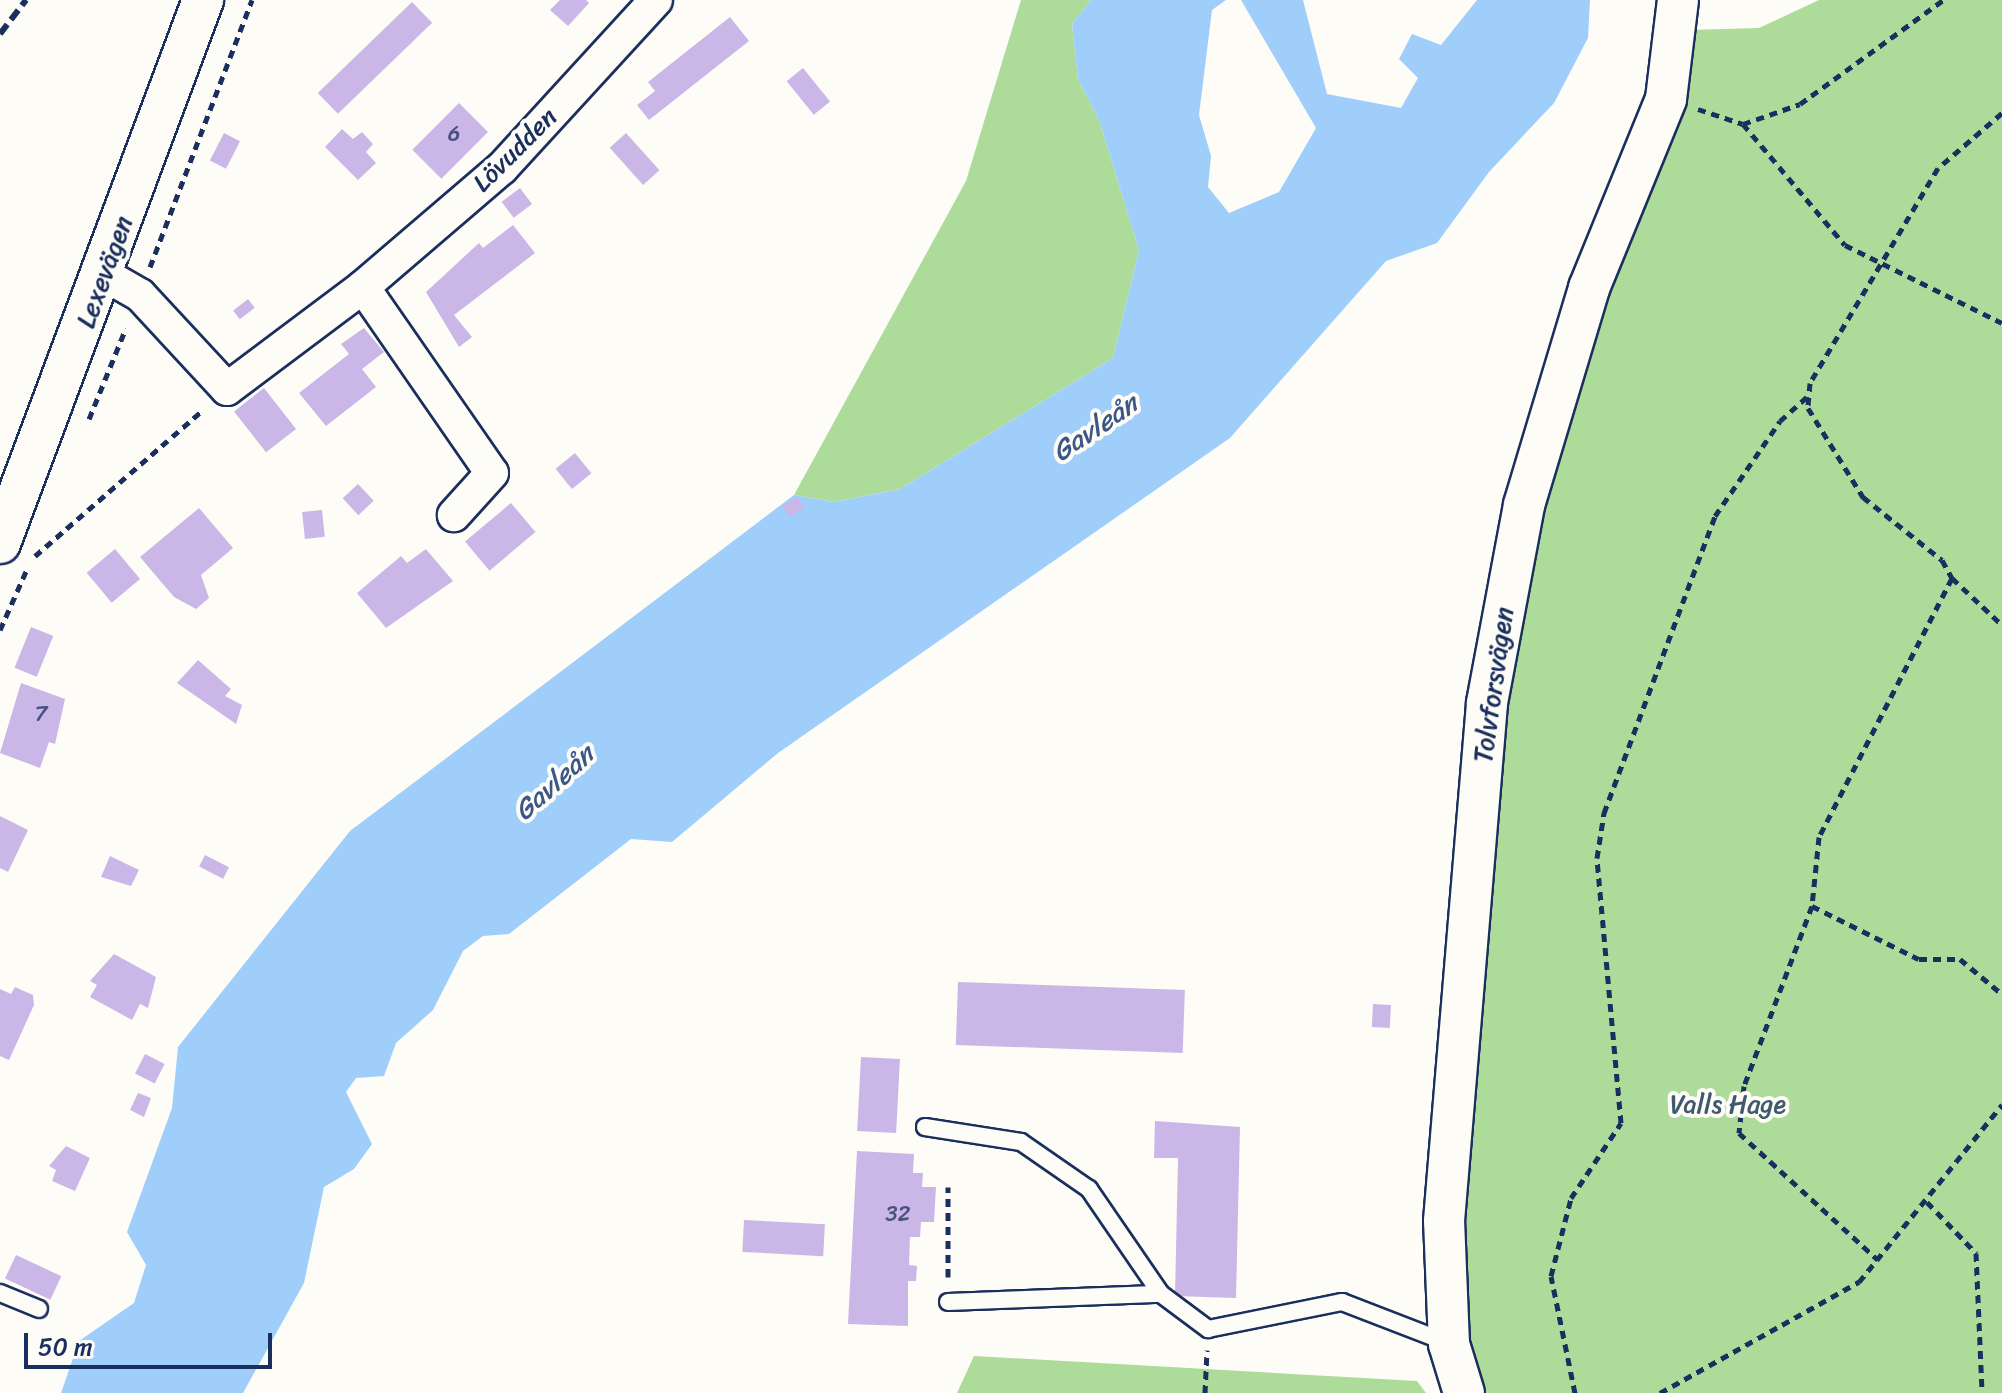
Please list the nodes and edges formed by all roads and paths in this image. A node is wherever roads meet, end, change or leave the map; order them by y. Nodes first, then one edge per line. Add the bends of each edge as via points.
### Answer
1 (203, 0) edge
2 (252, 0) edge
3 (656, 0) edge
4 (1678, 0) edge
5 (1943, 0) edge
6 (1666, 99) junction
7 (2002, 113) edge
8 (1743, 124) junction
9 (1883, 268) junction
10 (105, 275) junction
11 (363, 287) junction
12 (140, 295) junction
13 (2002, 323) edge
14 (227, 389) junction
15 (1809, 395) junction
16 (454, 515) dead end
17 (16, 551) edge
18 (1952, 578) junction
19 (2002, 625) edge
20 (1812, 906) junction
21 (2002, 994) edge
22 (2002, 1105) edge
23 (925, 1127) dead end
24 (948, 1187) dead end
25 (1927, 1202) junction
26 (1878, 1260) junction
27 (0, 1293) edge
28 (1161, 1294) junction
29 (948, 1302) joint
30 (39, 1309) dead end
31 (1208, 1329) junction
32 (1449, 1344) junction
33 (1205, 1393) edge
34 (1443, 1393) edge
35 (1464, 1393) edge
36 (1575, 1393) edge
37 (1660, 1393) edge
38 (1982, 1393) edge

1 - 10 street, Lexevägen
2 - 12 path
3 - 11 street, Lövudden via 502,168
4 - 6 street, Tolvforsvägen
5 - 8 path via 1800,104
6 - 8 path
6 - 32 street, Tolvforsvägen via 1589,288 1524,505 1487,703 1444,1221
7 - 9 path via 1938,168
8 - 9 path via 1845,245
9 - 13 path
9 - 15 path
10 - 12 street
10 - 17 street, Lexevägen
11 - 14 street, Lövudden
11 - 16 street via 492,473
12 - 14 street
14 - 17 path
15 - 18 path via 1808,408 1863,497 1942,560
15 - 36 path via 1780,421 1715,516 1604,813 1597,858 1621,1123 1571,1198 1551,1276
18 - 19 path
18 - 20 path via 1819,837
20 - 21 path via 1919,959 1960,959
20 - 26 path via 1744,1086 1739,1133
22 - 25 path
23 - 28 lane via 1021,1142 1089,1189
24 - 29 path
25 - 26 path
25 - 38 path via 1976,1253
26 - 37 path via 1859,1282
27 - 30 lane
28 - 29 lane
28 - 31 lane
31 - 32 lane via 1342,1302
31 - 33 path
32 - 34 lane
32 - 35 street, Tolvforsvägen

